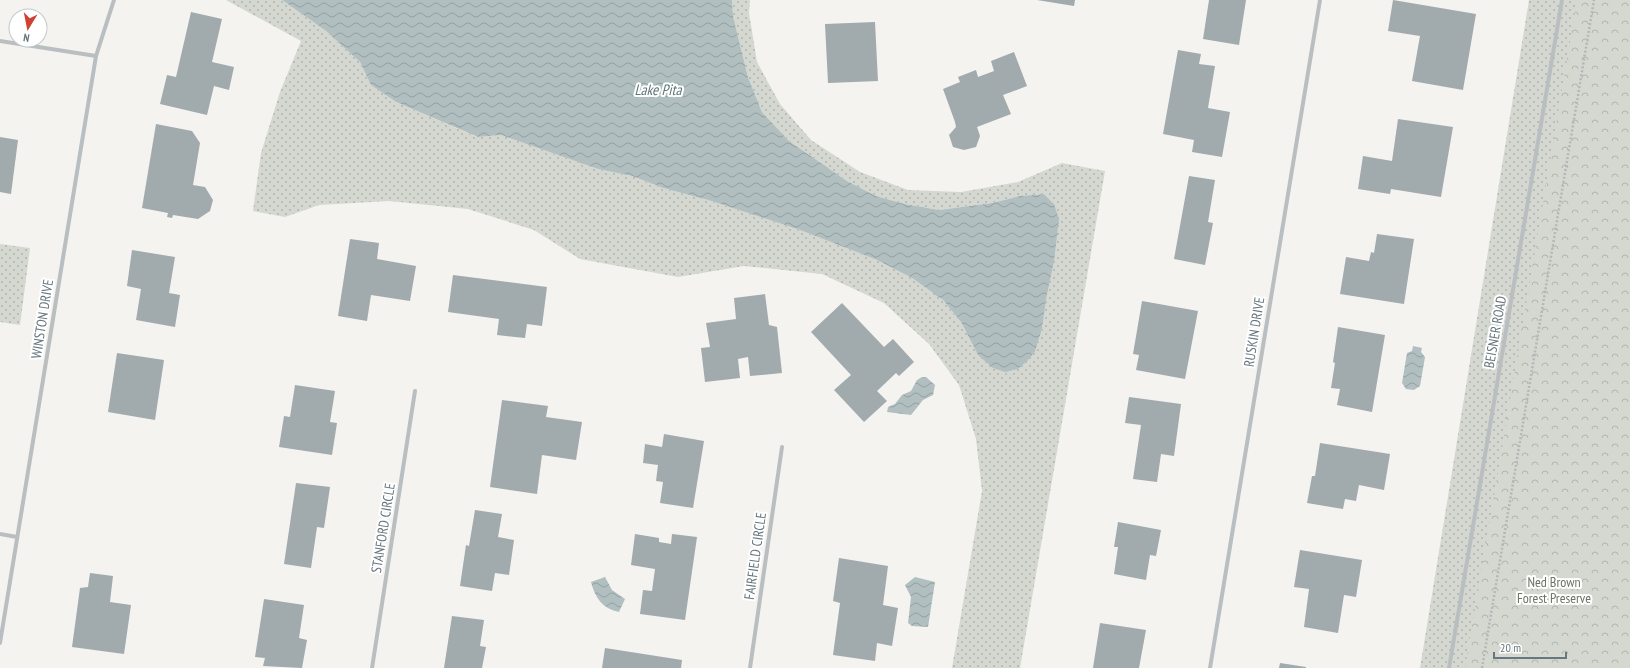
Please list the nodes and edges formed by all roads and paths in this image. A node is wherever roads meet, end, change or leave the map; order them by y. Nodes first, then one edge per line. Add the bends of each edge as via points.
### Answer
1 (114, 0) edge
2 (1320, 0) edge
3 (1562, 0) edge
4 (1594, 0) edge
5 (0, 41) edge
6 (96, 56) junction
7 (415, 391) dead end
8 (782, 447) dead end
9 (0, 534) edge
10 (17, 537) junction
11 (0, 643) edge
12 (372, 668) edge
13 (750, 668) edge
14 (1210, 668) edge
15 (1449, 668) edge
16 (1482, 668) edge

1 - 6 street, WINSTON DRIVE
2 - 14 street, RUSKIN DRIVE
3 - 15 street, BEISNER ROAD
4 - 16 path
5 - 6 street
6 - 10 street, WINSTON DRIVE
7 - 12 street, STANFORD CIRCLE
8 - 13 street, FAIRFIELD CIRCLE
9 - 10 street
10 - 11 street, WINSTON DRIVE

